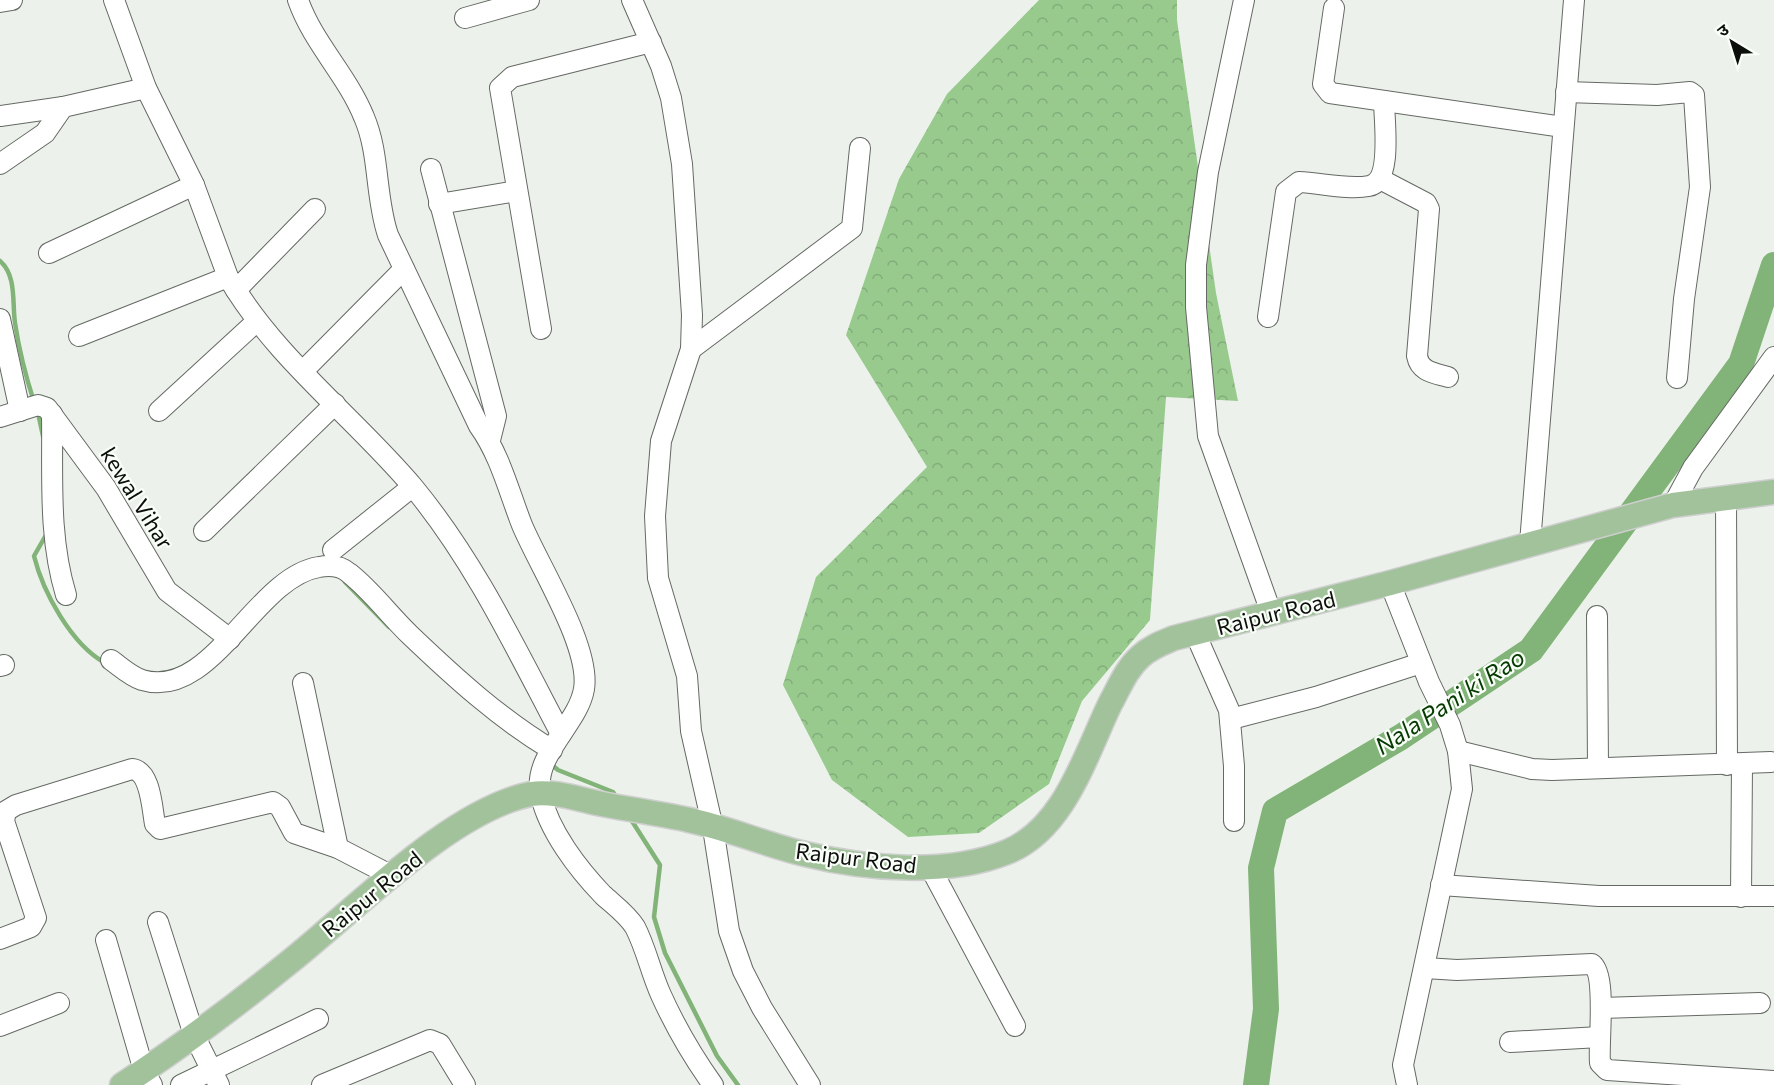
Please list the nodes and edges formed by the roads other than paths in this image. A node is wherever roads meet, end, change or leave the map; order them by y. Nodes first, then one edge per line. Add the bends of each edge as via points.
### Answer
1 (12, 0) edge
2 (114, 0) edge
3 (298, 0) edge
4 (529, 0) edge
5 (633, 0) edge
6 (1244, 0) edge
7 (1574, 0) edge
8 (0, 2) edge
9 (1334, 8) dead end
10 (465, 18) dead end
11 (651, 42) junction
12 (146, 88) junction
13 (1566, 92) junction
14 (1384, 101) junction
15 (63, 107) junction
16 (0, 116) edge
17 (1563, 128) junction
18 (860, 148) dead end
19 (0, 164) edge
20 (430, 169) dead end
21 (1380, 179) junction
22 (194, 185) junction
23 (517, 191) junction
24 (439, 204) junction
25 (315, 209) dead end
26 (49, 253) dead end
27 (404, 269) junction
28 (232, 284) junction
29 (1268, 317) dead end
30 (0, 319) edge
31 (257, 321) junction
32 (541, 329) dead end
33 (79, 336) dead end
34 (692, 349) junction
35 (1774, 357) edge
36 (304, 370) junction
37 (1448, 377) dead end
38 (1677, 378) dead end
39 (335, 404) junction
40 (35, 409) junction
41 (159, 411) dead end
42 (0, 417) edge
43 (489, 440) junction
44 (412, 486) junction
45 (1774, 492) edge
46 (1726, 496) junction
47 (1667, 507) junction
48 (204, 531) dead end
49 (1530, 543) junction
50 (333, 550) dead end
51 (1390, 583) junction
52 (66, 595) dead end
53 (1272, 615) junction
54 (1597, 616) dead end
55 (1195, 633) junction
56 (230, 639) junction
57 (111, 660) dead end
58 (1421, 663) junction
59 (303, 683) dead end
60 (1231, 719) junction
61 (1458, 751) junction
62 (551, 752) junction
63 (1771, 762) dead end
64 (1735, 764) junction
65 (1598, 768) junction
66 (540, 793) junction
67 (1234, 820) dead end
68 (703, 824) junction
69 (338, 848) junction
70 (930, 867) junction
71 (392, 876) junction
72 (1441, 885) junction
73 (1774, 896) edge
74 (1741, 897) junction
75 (158, 922) dead end
76 (0, 939) edge
77 (106, 940) dead end
78 (1425, 968) junction
79 (59, 1003) dead end
80 (1760, 1003) dead end
81 (1601, 1008) junction
82 (318, 1019) dead end
83 (0, 1026) edge
84 (1015, 1026) dead end
85 (194, 1035) junction
86 (1600, 1037) junction
87 (1510, 1042) dead end
88 (148, 1078) edge
89 (215, 1078) edge
90 (1774, 1081) edge
91 (1403, 1083) edge
92 (122, 1085) edge
93 (181, 1085) edge
94 (322, 1085) edge
95 (465, 1085) edge
96 (713, 1085) edge
97 (810, 1085) edge

1 - 8 street
2 - 12 street
3 - 27 street via 312,31 364,117 375,156 384,222
4 - 10 street
5 - 11 street
6 - 53 street via 1208,172 1196,265 1196,307 1208,436
7 - 13 street
9 - 14 street via 1325,87 1330,93
11 - 23 street via 512,76 501,84 499,93
11 - 34 street via 671,98 682,164
12 - 15 street
12 - 22 street
13 - 17 street
13 - 38 street via 1694,95 1700,188
14 - 17 street
14 - 21 street via 1384,168
15 - 16 street
15 - 19 street via 45,134
17 - 49 street
18 - 34 street via 852,228
20 - 24 street
21 - 29 street via 1368,186 1299,182 1289,187
21 - 37 street via 1426,203 1429,209 1417,356 1425,370
22 - 26 street
22 - 28 street
23 - 24 street
23 - 32 street
24 - 43 street via 495,416
25 - 28 street
27 - 36 street
27 - 43 street
28 - 31 street
28 - 33 street
30 - 40 street
31 - 36 street
31 - 41 street
34 - 68 street via 660,441 655,516 658,578 687,676
35 - 47 street
36 - 39 street
39 - 44 street
39 - 48 street
40 - 42 street
40 - 52 street via 55,550
40 - 56 street, kewal Vihar via 106,488 167,591
43 - 62 street via 584,665 580,707
44 - 50 street
44 - 62 street via 468,560
45 - 46 main road, Raipur Road
46 - 47 main road, Raipur Road
46 - 64 street
47 - 49 main road, Raipur Road
49 - 51 main road, Raipur Road
51 - 53 main road, Raipur Road
51 - 58 street
53 - 55 main road, Raipur Road
54 - 65 street
55 - 60 street
55 - 70 main road, Raipur Road via 1152,647 1131,667 1062,804 1047,825 1027,842 1006,852 971,863
56 - 57 street via 200,666 168,680 142,680
56 - 62 street via 290,579 320,567 343,569 489,705
58 - 60 street
58 - 61 street
59 - 69 street
60 - 67 street
61 - 65 street via 1532,769
61 - 72 street via 1461,799
62 - 66 street
63 - 64 street
64 - 65 street
64 - 74 street
66 - 68 main road, Raipur Road
66 - 71 main road, Raipur Road via 488,810
66 - 96 street via 550,819 583,872 635,928 661,996
68 - 70 main road, Raipur Road via 807,855 885,866
68 - 97 street via 729,931 744,970 762,1008
69 - 71 street
69 - 76 street via 294,833 281,808 273,802 160,829 155,824 144,777 132,769 6,811 4,821 36,918 31,927
70 - 84 street
71 - 85 main road, Raipur Road via 288,964
72 - 74 street via 1599,896
72 - 78 street
73 - 74 street
75 - 85 street
77 - 88 street
78 - 81 street via 1592,964 1598,973
78 - 91 street via 1403,1065
79 - 83 street
80 - 81 street
81 - 86 street
82 - 89 street
85 - 88 main road, Raipur Road
85 - 89 street
86 - 87 street
86 - 90 street via 1600,1063 1614,1072
88 - 92 main road, Raipur Road
89 - 93 street
94 - 95 street via 430,1040 440,1044

